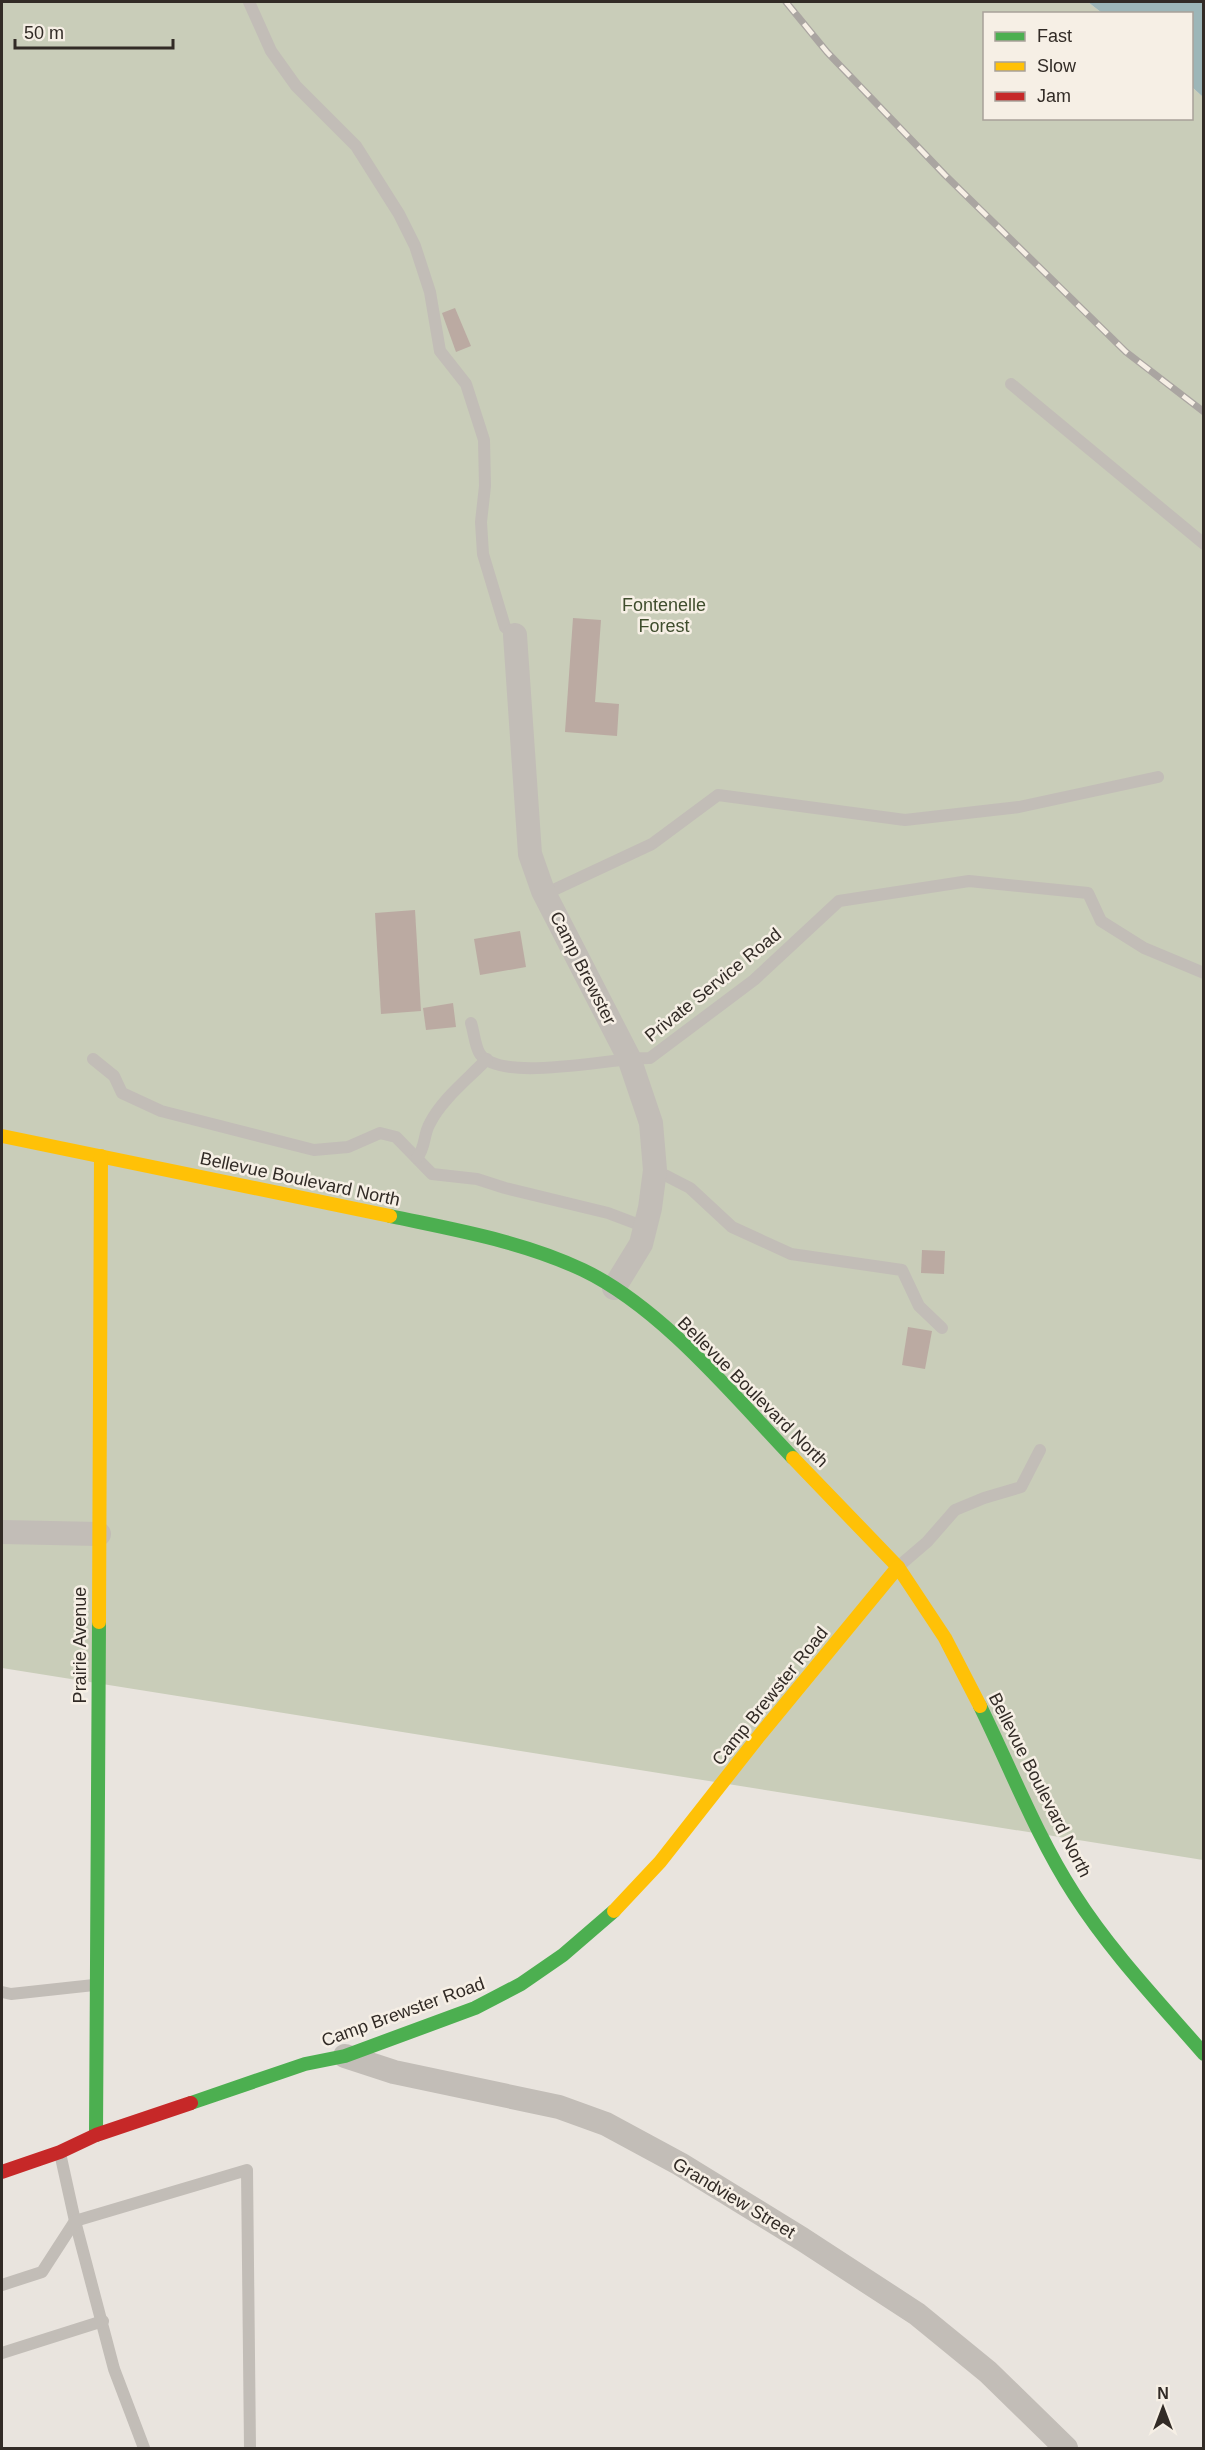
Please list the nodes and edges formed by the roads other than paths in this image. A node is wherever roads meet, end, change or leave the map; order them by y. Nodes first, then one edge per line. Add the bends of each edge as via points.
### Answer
1 (249, 2) edge
2 (1011, 384) dead end
3 (1203, 544) edge
4 (515, 635) joint
5 (1158, 777) dead end
6 (545, 894) junction
7 (1203, 973) edge
8 (471, 1023) dead end
9 (629, 1058) junction
10 (93, 1059) dead end
11 (487, 1059) junction
12 (2, 1136) edge
13 (101, 1156) junction
14 (417, 1158) junction
15 (655, 1170) junction
16 (645, 1227) junction
17 (614, 1288) junction
18 (942, 1328) dead end
19 (1040, 1450) dead end
20 (2, 1532) edge
21 (99, 1533) junction
22 (898, 1568) junction
23 (96, 1985) junction
24 (2, 1992) edge
25 (1203, 2054) edge
26 (345, 2056) junction
27 (96, 2135) junction
28 (60, 2152) junction
29 (2, 2172) edge
30 (75, 2221) junction
31 (2, 2285) edge
32 (103, 2321) junction
33 (2, 2353) edge
34 (144, 2448) edge
35 (250, 2448) edge
36 (1066, 2448) edge

1 - 4 lane via 271,51 296,86 356,146 415,246 430,292 440,351 466,384 484,440 483,554 504,627
2 - 3 lane
4 - 6 street, Camp Brewster via 530,854
5 - 6 lane via 1019,807 905,820 718,795 652,844
6 - 9 street, Camp Brewster
7 - 9 lane, Private Service Road via 1144,948 1101,921 1088,893 969,881 918,888 839,901 754,980 650,1058
8 - 11 lane via 480,1054
9 - 11 lane via 539,1070 495,1066
9 - 15 street, Camp Brewster via 651,1123
10 - 14 lane via 114,1076 122,1093 161,1111 314,1150 348,1147 380,1133 396,1137
11 - 14 lane via 429,1124 424,1149
12 - 13 street, Bellevue Boulevard North
13 - 17 street, Bellevue Boulevard North via 518,1246 586,1272
13 - 21 street, Prairie Avenue
14 - 16 lane via 432,1174 477,1179 608,1213
15 - 16 street, Camp Brewster
15 - 18 lane via 690,1188 732,1227 791,1254 902,1270 919,1306
16 - 17 street, Camp Brewster via 640,1244
17 - 22 street, Bellevue Boulevard North via 697,1357
19 - 22 lane via 1021,1487 955,1510
20 - 21 street
21 - 23 street, Prairie Avenue
22 - 25 street, Bellevue Boulevard North via 920,1594 953,1651 1058,1870 1099,1930
22 - 26 street, Camp Brewster Road via 660,1862 612,1913 521,1984 475,2008
23 - 24 lane
23 - 27 street, Prairie Avenue
26 - 27 street, Camp Brewster Road via 305,2064
26 - 36 street, Grandview Street via 394,2072 559,2107 606,2124 680,2164 917,2314 988,2372
27 - 28 street, Camp Brewster Road
28 - 29 street, Camp Brewster Road
28 - 30 lane
30 - 31 lane via 42,2272
30 - 32 lane
30 - 35 lane via 247,2170
32 - 33 lane
32 - 34 lane via 114,2369

